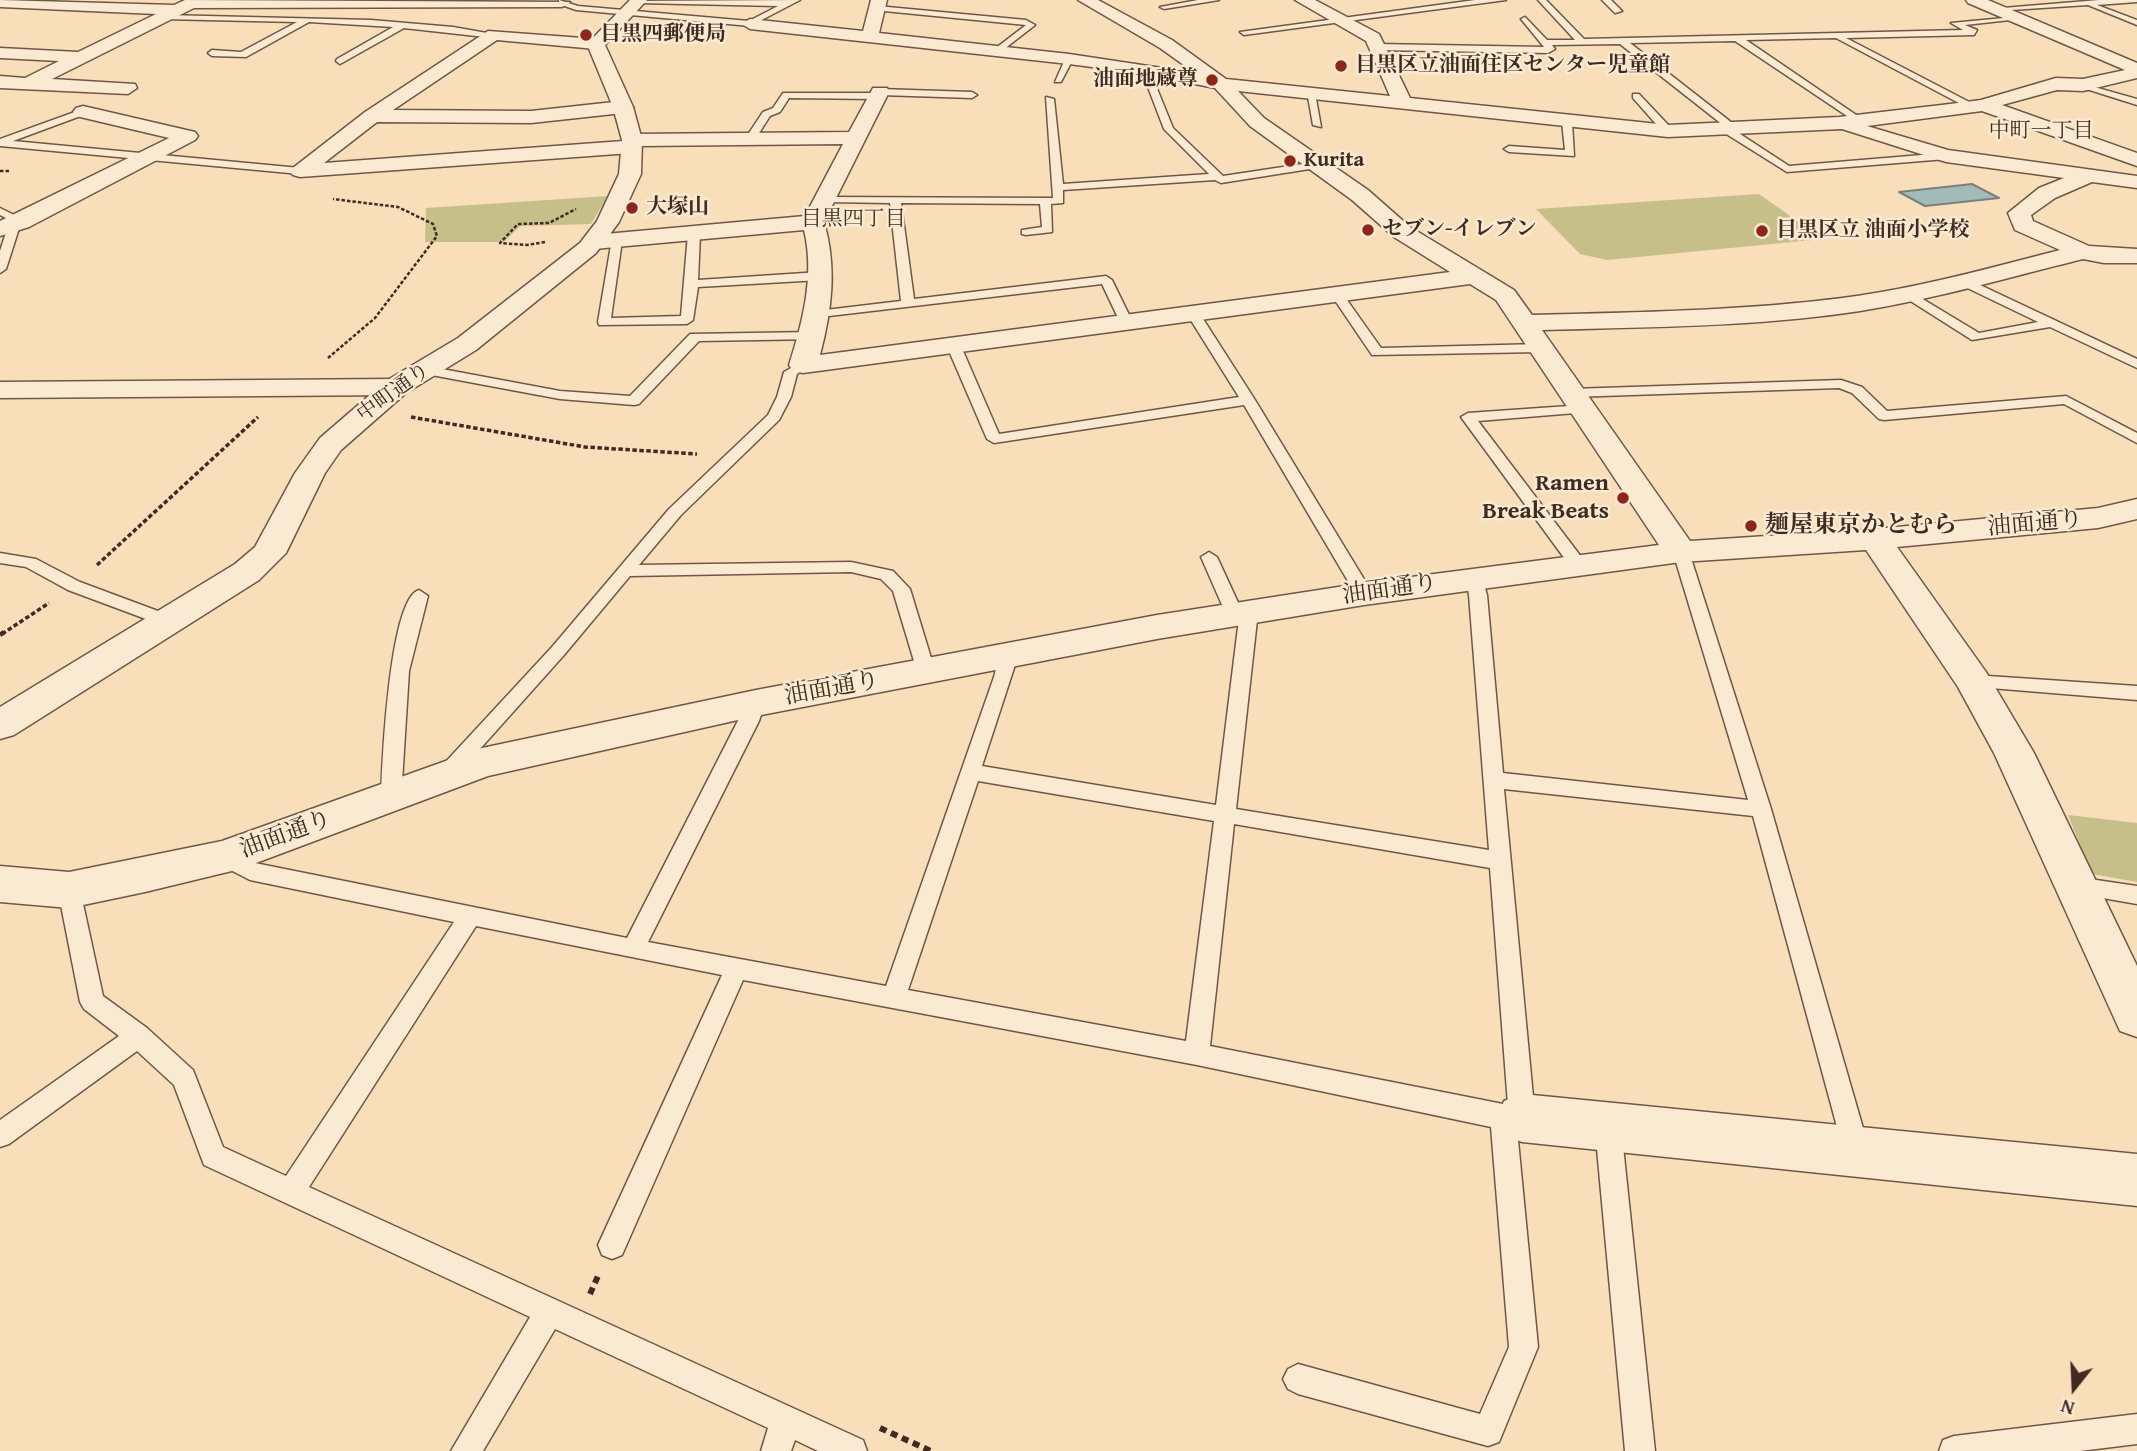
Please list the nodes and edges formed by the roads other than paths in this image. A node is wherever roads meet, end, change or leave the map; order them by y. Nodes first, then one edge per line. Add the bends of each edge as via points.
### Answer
1 (1086, 0) edge
2 (1215, 0) edge
3 (1303, 0) edge
4 (1434, 0) edge
5 (1502, 0) edge
6 (1542, 0) edge
7 (1606, 0) edge
8 (1974, 0) edge
9 (2137, 0) edge
10 (325, 1) edge
11 (462, 1) edge
12 (0, 2) edge
13 (562, 2) joint
14 (792, 2) edge
15 (2084, 3) junction
16 (635, 4) edge
17 (878, 4) edge
18 (1443, 5) junction
19 (184, 7) edge
20 (1164, 7) dead end
21 (1991, 9) junction
22 (1618, 11) dead end
23 (309, 19) junction
24 (1337, 19) junction
25 (1525, 19) dead end
26 (2015, 19) junction
27 (2137, 23) edge
28 (404, 24) junction
29 (750, 24) junction
30 (1244, 32) dead end
31 (494, 35) junction
32 (870, 36) junction
33 (1837, 37) junction
34 (1738, 39) junction
35 (1582, 42) junction
36 (1623, 42) junction
37 (1545, 43) junction
38 (596, 44) junction
39 (1377, 47) junction
40 (999, 50) junction
41 (0, 53) edge
42 (212, 54) dead end
43 (84, 57) junction
44 (1069, 59) junction
45 (340, 61) dead end
46 (1145, 69) junction
47 (2137, 71) edge
48 (1058, 80) dead end
49 (0, 82) edge
50 (29, 83) junction
51 (1221, 84) junction
52 (2083, 85) junction
53 (128, 88) dead end
54 (1310, 93) junction
55 (879, 94) junction
56 (972, 95) dead end
57 (1636, 96) dead end
58 (1049, 99) dead end
59 (1402, 102) junction
60 (2137, 102) edge
61 (1978, 106) junction
62 (623, 107) junction
63 (83, 112) joint
64 (372, 116) junction
65 (1567, 122) junction
66 (1849, 122) junction
67 (1318, 125) dead end
68 (1728, 128) junction
69 (1668, 131) junction
70 (857, 138) junction
71 (750, 139) junction
72 (0, 143) edge
73 (632, 144) junction
74 (1509, 149) dead end
75 (149, 156) junction
76 (1946, 156) junction
77 (2137, 160) edge
78 (1316, 165) junction
79 (300, 171) junction
80 (2092, 175) junction
81 (1217, 177) junction
82 (2137, 182) edge
83 (1059, 187) junction
84 (826, 199) junction
85 (895, 201) junction
86 (1045, 202) junction
87 (4, 222) edge
88 (813, 222) junction
89 (1026, 232) dead end
90 (694, 234) junction
91 (601, 242) junction
92 (2082, 252) junction
93 (2137, 256) edge
94 (0, 269) edge
95 (820, 276) junction
96 (1475, 276) junction
97 (1962, 280) junction
98 (692, 284) junction
99 (1907, 295) junction
100 (1338, 296) junction
101 (908, 304) junction
102 (1193, 314) junction
103 (1126, 321) junction
104 (1525, 323) junction
105 (2052, 323) junction
106 (815, 325) junction
107 (953, 344) junction
108 (1541, 348) junction
109 (2137, 364) edge
110 (803, 365) junction
111 (426, 370) junction
112 (396, 387) junction
113 (0, 390) edge
114 (1248, 400) junction
115 (1578, 401) junction
116 (2137, 439) edge
117 (2137, 509) edge
118 (1875, 539) junction
119 (1681, 552) junction
120 (1209, 557) dead end
121 (9, 559) edge
122 (1579, 566) junction
123 (624, 571) junction
124 (0, 575) edge
125 (1474, 579) junction
126 (1364, 594) junction
127 (419, 596) dead end
128 (1242, 613) junction
129 (169, 621) junction
130 (1003, 655) junction
131 (926, 671) junction
132 (1973, 681) junction
133 (2137, 693) edge
134 (756, 703) junction
135 (0, 725) edge
136 (971, 772) junction
137 (444, 776) junction
138 (1495, 780) junction
139 (391, 798) junction
140 (1761, 809) junction
141 (1225, 815) junction
142 (225, 857) junction
143 (1501, 861) junction
144 (0, 884) edge
145 (2075, 886) junction
146 (69, 890) junction
147 (2137, 895) edge
148 (470, 916) junction
149 (633, 949) junction
150 (737, 968) junction
151 (894, 996) junction
152 (2137, 1016) edge
153 (138, 1036) junction
154 (1197, 1054) junction
155 (1513, 1118) junction
156 (1608, 1127) junction
157 (0, 1135) edge
158 (1857, 1153) junction
159 (2137, 1180) edge
160 (291, 1192) junction
161 (612, 1245) dead end
162 (549, 1312) junction
163 (1298, 1379) dead end
164 (785, 1422) junction
165 (2137, 1429) edge
166 (466, 1451) edge
167 (776, 1451) edge
168 (852, 1451) edge
169 (1640, 1451) edge
170 (1954, 1451) edge

1 - 51 street via 1167,44
2 - 20 lane
3 - 24 street
4 - 18 lane
5 - 18 lane
6 - 35 lane
7 - 22 lane
8 - 21 street
9 - 15 lane
10 - 11 street
10 - 19 street
11 - 13 street
12 - 19 street
13 - 16 lane via 576,8
14 - 16 lane
14 - 29 lane
15 - 21 lane
15 - 27 lane
16 - 29 lane
16 - 38 street
17 - 32 street
17 - 40 lane via 1031,25
18 - 24 lane
19 - 23 lane
19 - 43 street
21 - 26 street
23 - 28 lane
23 - 42 lane via 243,55
24 - 30 lane
24 - 39 street via 1373,38
25 - 37 lane
26 - 33 lane via 1955,23 1974,32
26 - 47 street
28 - 31 lane
28 - 45 lane
29 - 32 street
31 - 38 street
31 - 64 street
32 - 40 street
33 - 34 lane
33 - 61 lane
34 - 36 lane
34 - 66 lane
35 - 36 lane
35 - 37 lane
36 - 68 lane
37 - 39 lane via 1551,49
38 - 62 street, 中町通り
39 - 59 street
40 - 44 street
41 - 43 street
43 - 50 street
44 - 46 street
44 - 48 lane
46 - 51 street
46 - 81 lane via 1169,129
47 - 52 street
49 - 50 street
50 - 53 street
51 - 54 street
51 - 78 street via 1257,122
52 - 60 lane
52 - 61 street via 2056,84
54 - 59 street
54 - 67 lane
55 - 56 lane
55 - 70 street
55 - 71 lane via 786,95
57 - 69 lane
58 - 83 lane
59 - 65 street
61 - 66 street
61 - 77 street
62 - 64 street via 531,117
62 - 73 street, 中町通り
63 - 72 lane
63 - 75 street via 188,136
64 - 79 street
65 - 69 street
65 - 74 lane via 1570,154
66 - 68 street
66 - 76 street
68 - 69 street
68 - 76 lane via 1787,169
70 - 71 street
70 - 84 street
71 - 73 street
72 - 75 lane
73 - 79 street
73 - 91 street, 中町通り via 631,174
75 - 79 lane
75 - 87 street
76 - 80 street
77 - 80 street
78 - 81 lane via 1242,178
78 - 96 street via 1402,232
80 - 82 street
80 - 92 street via 2047,192 2019,213 2024,225
81 - 83 lane
83 - 86 lane via 1059,201
84 - 85 lane
84 - 88 street
85 - 86 lane
85 - 101 lane
86 - 89 lane via 1048,230
87 - 94 lane
88 - 90 street
88 - 95 street via 819,238
90 - 91 street
90 - 98 lane
91 - 98 lane via 604,322 687,320
91 - 111 street, 中町通り
92 - 93 street
92 - 97 street
95 - 98 lane
95 - 106 street
96 - 100 street
96 - 104 street via 1505,295
97 - 99 street
97 - 105 lane
99 - 104 street via 1737,316
99 - 105 lane via 1978,337
100 - 102 street
100 - 108 lane via 1377,352
101 - 103 lane via 1106,280
101 - 106 lane
102 - 103 street
102 - 114 lane
103 - 107 street
104 - 108 street
105 - 109 lane
106 - 110 street
106 - 111 lane via 695,337 634,401 560,395
107 - 110 street
107 - 114 lane via 994,439
108 - 115 street
110 - 123 lane via 791,372 774,417 675,512
111 - 112 street, 中町通り
112 - 113 street
112 - 129 street, 中町通り via 330,444 269,553
114 - 126 lane
115 - 116 lane via 1841,384 1857,390 1884,416 2066,400
115 - 119 street
115 - 122 lane via 1468,417
117 - 118 street, 油面通り via 2098,518
118 - 119 street, 油面通り
118 - 132 street
119 - 122 street, 油面通り
119 - 140 lane
120 - 128 lane
121 - 124 lane
121 - 129 lane
122 - 125 street, 油面通り
123 - 131 lane via 851,568 887,575 901,589
123 - 137 lane
125 - 126 street, 油面通り
125 - 138 lane
126 - 128 street, 油面通り
127 - 139 lane via 405,634 395,702
128 - 130 street, 油面通り
128 - 141 lane
129 - 135 street, 中町通り
130 - 131 street, 油面通り
130 - 136 lane via 1006,665
131 - 134 street, 油面通り
132 - 133 lane
132 - 145 street via 2014,753
134 - 137 street, 油面通り via 481,763
134 - 149 lane
136 - 141 lane
136 - 151 lane
137 - 139 street, 油面通り
138 - 140 lane
138 - 143 lane
139 - 142 street, 油面通り
140 - 158 lane
141 - 143 lane
141 - 154 lane
142 - 146 street, 油面通り
142 - 148 lane via 250,870
143 - 155 lane
144 - 146 street, 油面通り
145 - 147 lane
145 - 152 street
146 - 153 lane via 92,1002
148 - 149 lane
148 - 160 lane
149 - 150 lane
150 - 151 lane
150 - 161 lane
151 - 154 lane
153 - 157 lane
153 - 160 lane via 184,1079 213,1156
154 - 155 lane
155 - 156 street
155 - 163 lane via 1524,1347 1488,1431
156 - 158 street
156 - 169 lane
158 - 159 street
160 - 162 lane
162 - 164 lane
162 - 166 lane
164 - 167 lane
164 - 168 lane
165 - 170 lane

